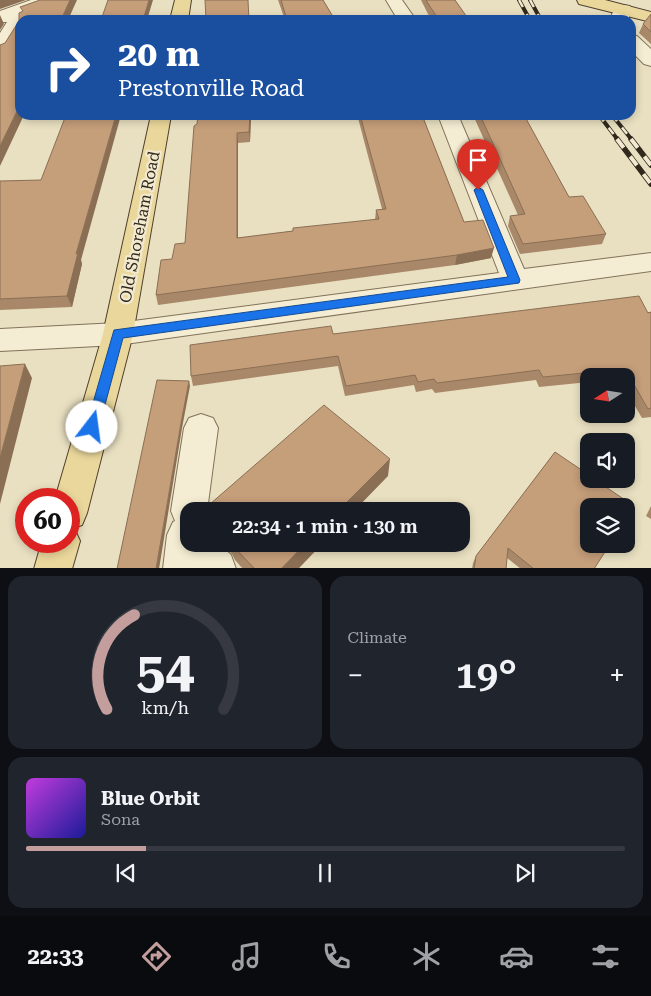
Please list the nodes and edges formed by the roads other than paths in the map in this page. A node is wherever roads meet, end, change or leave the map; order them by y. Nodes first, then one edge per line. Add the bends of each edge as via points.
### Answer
1 (46, 0) edge
2 (183, 0) edge
3 (394, 0) edge
4 (585, 0) edge
5 (180, 15) edge
6 (404, 15) edge
7 (622, 15) edge
8 (4, 16) edge
9 (636, 16) edge
10 (651, 17) edge
11 (15, 23) edge
12 (636, 45) edge
13 (0, 48) edge
14 (651, 60) edge
15 (159, 120) edge
16 (450, 120) edge
17 (651, 262) edge
18 (515, 280) junction
19 (118, 334) junction
20 (0, 340) edge
21 (201, 428) dead end
22 (76, 488) edge
23 (192, 502) edge
24 (203, 552) edge
25 (57, 553) edge
26 (53, 568) edge
27 (217, 568) edge

1 - 8 street
2 - 5 main road
3 - 6 street
4 - 7 main road
9 - 10 main road
11 - 13 street
12 - 14 street
15 - 19 main road, Old Shoreham Road
16 - 18 street
17 - 18 street
18 - 19 street
19 - 20 street
19 - 22 main road, Old Shoreham Road
21 - 23 street
24 - 27 street
25 - 26 main road

